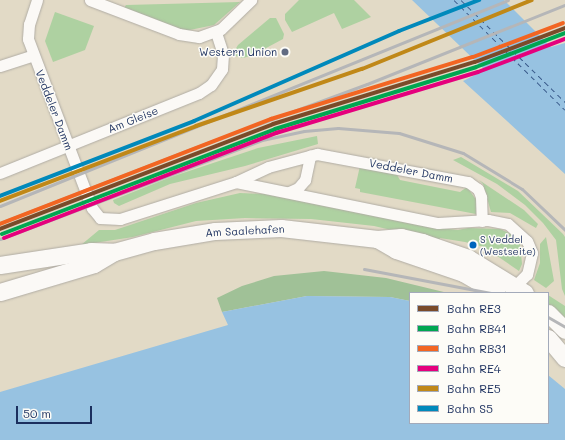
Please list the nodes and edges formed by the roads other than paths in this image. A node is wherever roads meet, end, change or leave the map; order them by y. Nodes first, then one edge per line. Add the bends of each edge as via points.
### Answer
1 (37, 0) edge
2 (90, 0) edge
3 (251, 0) edge
4 (216, 32) junction
5 (33, 55) junction
6 (0, 66) edge
7 (68, 146) junction
8 (310, 156) junction
9 (0, 173) edge
10 (236, 182) junction
11 (289, 192) junction
12 (482, 220) junction
13 (377, 239) junction
14 (114, 252) junction
15 (0, 265) edge
16 (521, 290) edge
17 (0, 292) edge
18 (496, 292) edge
19 (506, 292) edge
20 (549, 314) edge
21 (565, 330) edge
22 (549, 339) edge
23 (565, 358) edge

1 - 5 street, Veddeler Damm via 29,24 28,39
2 - 4 street via 118,13 193,37
3 - 4 street
4 - 7 street, Am Gleise via 223,64 211,85 199,93
5 - 6 street
5 - 7 street, Veddeler Damm
7 - 9 street, Am Gleise
7 - 10 street, Veddeler Damm via 92,208 97,216 104,220 120,218
8 - 10 street, Veddeler Damm via 268,167
8 - 11 street via 305,180 298,188
8 - 12 street, Veddeler Damm via 335,156 468,182 478,189 481,197
10 - 11 street, Veddeler Damm
11 - 12 street, Veddeler Damm via 438,223
12 - 16 street, Veddeler Damm via 508,224 527,241 532,261
13 - 14 main road, Am Saalehafen via 295,228 236,229 174,237
13 - 16 main road, Am Saalehafen via 401,237 446,249 468,258
13 - 18 main road, Am Saalehafen via 396,250 463,273
14 - 15 main road, Am Saalehafen via 91,251
14 - 17 main road, Am Saalehafen via 94,264
16 - 19 street
20 - 21 main road
22 - 23 main road

